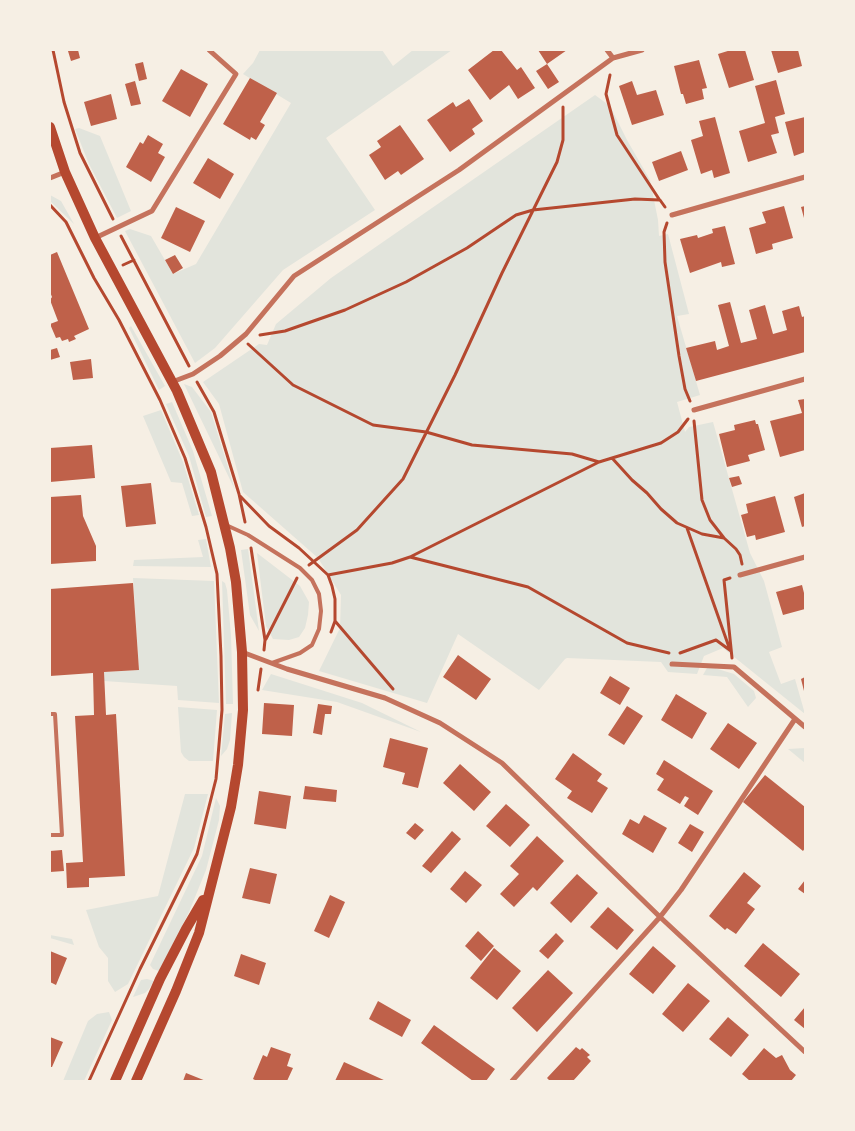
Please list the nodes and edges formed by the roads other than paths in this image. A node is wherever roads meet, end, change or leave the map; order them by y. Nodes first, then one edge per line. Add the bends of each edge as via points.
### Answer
1 (209, 50) edge
2 (607, 50) edge
3 (642, 50) edge
4 (613, 58) junction
5 (50, 127) edge
6 (66, 172) junction
7 (50, 178) edge
8 (805, 178) edge
9 (672, 215) road end
10 (95, 238) junction
11 (805, 379) edge
12 (172, 382) junction
13 (694, 410) road end
14 (225, 524) junction
15 (805, 557) edge
16 (740, 575) road end
17 (242, 652) junction
18 (272, 663) junction
19 (672, 664) dead end
20 (50, 714) edge
21 (794, 719) junction
22 (805, 727) edge
23 (50, 835) edge
24 (208, 893) junction
25 (660, 917) junction
26 (805, 1052) edge
27 (115, 1081) edge
28 (136, 1081) edge
29 (512, 1081) edge

1 - 10 street via 236,74 152,211
2 - 4 street
3 - 4 street
4 - 12 street via 459,170 294,276 246,334 193,374
5 - 6 main road
6 - 7 street
6 - 10 main road
8 - 9 street
10 - 12 main road
11 - 13 street
12 - 14 main road via 211,472
14 - 17 main road via 236,582
14 - 18 lane via 301,570 320,594 320,629 312,645
15 - 16 street
17 - 18 street
17 - 24 main road via 243,710 238,765 221,851
18 - 25 street via 385,698 440,723 502,763
19 - 21 street via 734,667
20 - 23 lane via 56,714 62,834
21 - 22 street
21 - 25 street
24 - 27 main road via 160,979
24 - 28 main road via 199,933
25 - 26 street
25 - 29 street

